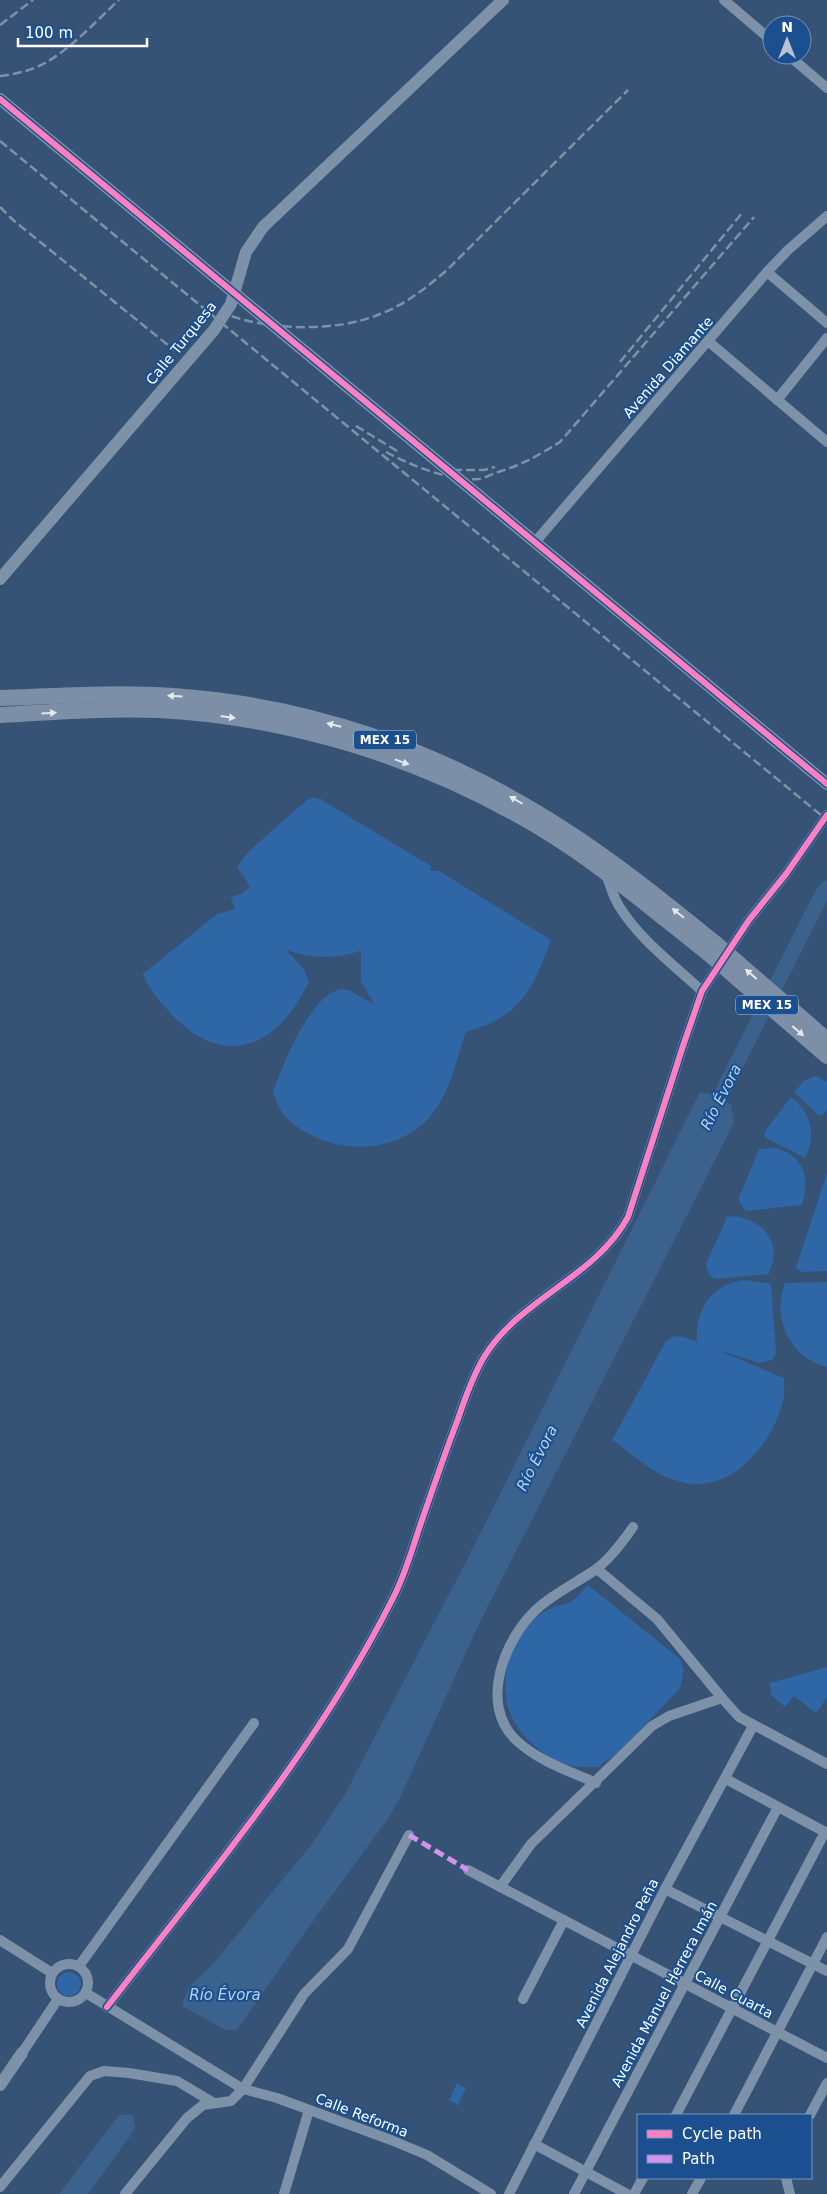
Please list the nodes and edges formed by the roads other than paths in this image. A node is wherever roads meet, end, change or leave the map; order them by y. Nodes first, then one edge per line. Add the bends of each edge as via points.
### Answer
1 (503, 0) edge
2 (724, 0) edge
3 (762, 32) edge
4 (800, 65) edge
5 (827, 88) edge
6 (0, 99) edge
7 (827, 216) edge
8 (767, 272) junction
9 (235, 293) junction
10 (827, 323) edge
11 (827, 338) edge
12 (708, 341) junction
13 (777, 400) junction
14 (827, 442) edge
15 (536, 541) junction
16 (0, 579) edge
17 (0, 698) edge
18 (0, 715) edge
19 (827, 784) edge
20 (827, 815) edge
21 (605, 871) junction
22 (712, 948) junction
23 (702, 991) junction
24 (827, 1040) edge
25 (827, 1056) edge
26 (633, 1527) dead end
27 (597, 1569) junction
28 (722, 1698) junction
29 (254, 1723) dead end
30 (753, 1726) junction
31 (827, 1764) edge
32 (726, 1779) junction
33 (596, 1783) junction
34 (778, 1807) junction
35 (826, 1832) edge
36 (409, 1836) dead end
37 (468, 1870) dead end
38 (500, 1887) junction
39 (665, 1889) junction
40 (720, 1917) junction
41 (564, 1920) junction
42 (827, 1937) edge
43 (0, 1940) edge
44 (767, 1941) junction
45 (631, 1956) junction
46 (813, 1964) junction
47 (79, 1966) junction
48 (827, 1971) edge
49 (52, 1973) junction
50 (685, 1984) junction
51 (86, 1993) junction
52 (523, 1998) dead end
53 (58, 1999) junction
54 (108, 2007) junction
55 (732, 2008) junction
56 (777, 2032) junction
57 (22, 2053) joint
58 (827, 2058) edge
59 (827, 2083) edge
60 (0, 2085) edge
61 (243, 2089) junction
62 (214, 2103) junction
63 (309, 2110) junction
64 (677, 2114) edge
65 (735, 2114) edge
66 (811, 2114) edge
67 (534, 2144) junction
68 (586, 2172) junction
69 (642, 2179) edge
70 (700, 2179) edge
71 (786, 2179) edge
72 (0, 2187) edge
73 (125, 2194) edge
74 (284, 2194) edge
75 (491, 2194) edge
76 (508, 2194) edge
77 (574, 2194) edge
78 (627, 2194) edge
79 (634, 2194) edge
80 (692, 2194) edge
81 (790, 2194) edge

1 - 9 street, Calle Turquesa via 263,226 246,252
2 - 3 street
4 - 5 street
6 - 9 street
7 - 8 street, Avenida Diamante
8 - 10 street
8 - 12 street, Avenida Diamante
9 - 15 street via 443,468
9 - 16 street, Calle Turquesa via 214,330
11 - 13 street
12 - 13 street
12 - 15 street, Avenida Diamante
13 - 14 street
15 - 19 street
22 -> 17 main road, MEX 15 via 615,864 553,822 479,780 389,741 295,715 204,698 118,694
18 -> 21 main road, MEX 15 via 157,710 229,717 296,730 374,752 445,779 537,826
20 - 23 street via 749,920
21 - 22 main road, MEX 15
21 - 23 street via 626,917
24 -> 22 main road, MEX 15, bridge
22 -> 25 main road, MEX 15, bridge
23 - 54 street via 621,1230 599,1256 523,1314 492,1343 461,1408 393,1599 359,1661 294,1765
26 - 27 street via 615,1552
27 - 28 street via 657,1619
27 - 33 street via 540,1606 519,1628 504,1660 498,1689 504,1723 516,1741 551,1763
28 - 30 street via 739,1717
28 - 33 street via 659,1720
29 - 47 street
30 - 31 street
30 - 32 street, Avenida Alejandro Peña
32 - 34 street
32 - 39 street, Avenida Alejandro Peña
33 - 38 street via 531,1844
34 - 35 street
34 - 40 street, Avenida Manuel Herrera Imán
35 - 44 street
36 - 61 street via 348,1949 304,1994
37 - 38 street, Calle Cuarta
38 - 41 street, Calle Cuarta
39 - 40 street
39 - 45 street, Avenida Alejandro Peña
40 - 44 street
40 - 50 street, Avenida Manuel Herrera Imán
41 - 45 street, Calle Cuarta
41 - 52 street
42 - 46 street
43 - 49 street
44 - 46 street
44 - 55 street
45 - 50 street, Calle Cuarta
45 - 67 street, Avenida Alejandro Peña
46 - 48 street
46 - 56 street
47 - 49 street via 66,1964
47 - 51 street via 87,1977
49 - 53 street via 49,1986
50 - 55 street, Calle Cuarta
50 - 68 street, Avenida Manuel Herrera Imán
51 - 53 street via 72,2002
51 - 54 street, Calle Reforma
53 - 57 street
54 - 61 street, Calle Reforma
55 - 56 street, Calle Cuarta
55 - 64 street
56 - 58 street, Calle Cuarta
56 - 65 street
57 - 60 street
59 - 66 street
61 - 62 street via 231,2101
61 - 63 street, Calle Reforma
62 - 72 street via 177,2081 104,2071 90,2076
62 - 73 street via 203,2104 187,2118
63 - 74 street
63 - 75 street, Calle Reforma via 427,2156
67 - 68 street
67 - 76 street, Avenida Alejandro Peña
68 - 77 street, Avenida Manuel Herrera Imán
68 - 78 street
69 - 79 street
70 - 80 street
71 - 81 street

